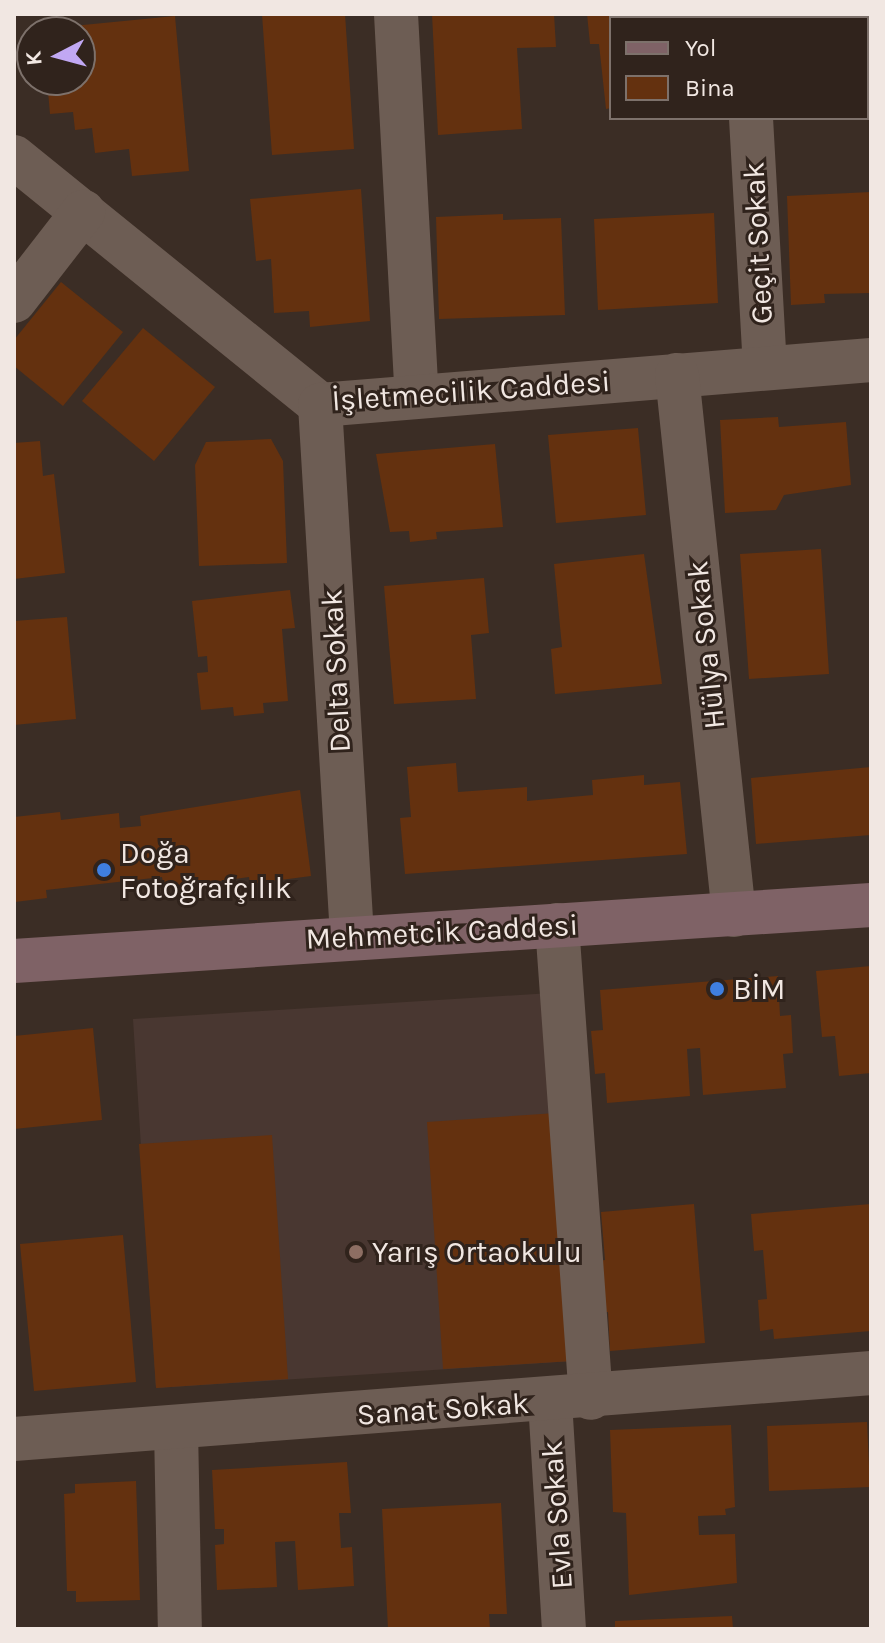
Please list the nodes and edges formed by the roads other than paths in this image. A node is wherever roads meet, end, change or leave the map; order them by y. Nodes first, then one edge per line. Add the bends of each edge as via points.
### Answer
1 (396, 14) edge
2 (751, 120) edge
3 (14, 157) edge
4 (83, 212) junction
5 (14, 301) edge
6 (871, 360) edge
7 (765, 368) junction
8 (677, 375) junction
9 (417, 396) junction
10 (320, 405) junction
11 (871, 905) edge
12 (734, 915) junction
13 (557, 925) junction
14 (352, 936) junction
15 (14, 961) edge
16 (871, 1373) edge
17 (571, 1400) junction
18 (176, 1428) junction
19 (14, 1439) edge
20 (180, 1629) edge
21 (564, 1629) edge

1 - 9 street
2 - 7 street, Geçit Sokak
3 - 4 street, İşletmecilik Caddesi
4 - 5 street
4 - 10 street, İşletmecilik Caddesi
6 - 7 street, İşletmecilik Caddesi
7 - 8 street, İşletmecilik Caddesi
8 - 9 street, İşletmecilik Caddesi
8 - 12 street, Hülya Sokak
9 - 10 street, İşletmecilik Caddesi
10 - 14 street, Delta Sokak
11 - 12 main road, Mehmetcik Caddesi
12 - 13 main road, Mehmetcik Caddesi
13 - 14 main road, Mehmetcik Caddesi
13 - 17 street, Evla Sokak
14 - 15 main road, Mehmetcik Caddesi
16 - 17 street, Sanat Sokak
17 - 18 street, Sanat Sokak
17 - 21 street, Evla Sokak
18 - 19 street, Sanat Sokak
18 - 20 street

